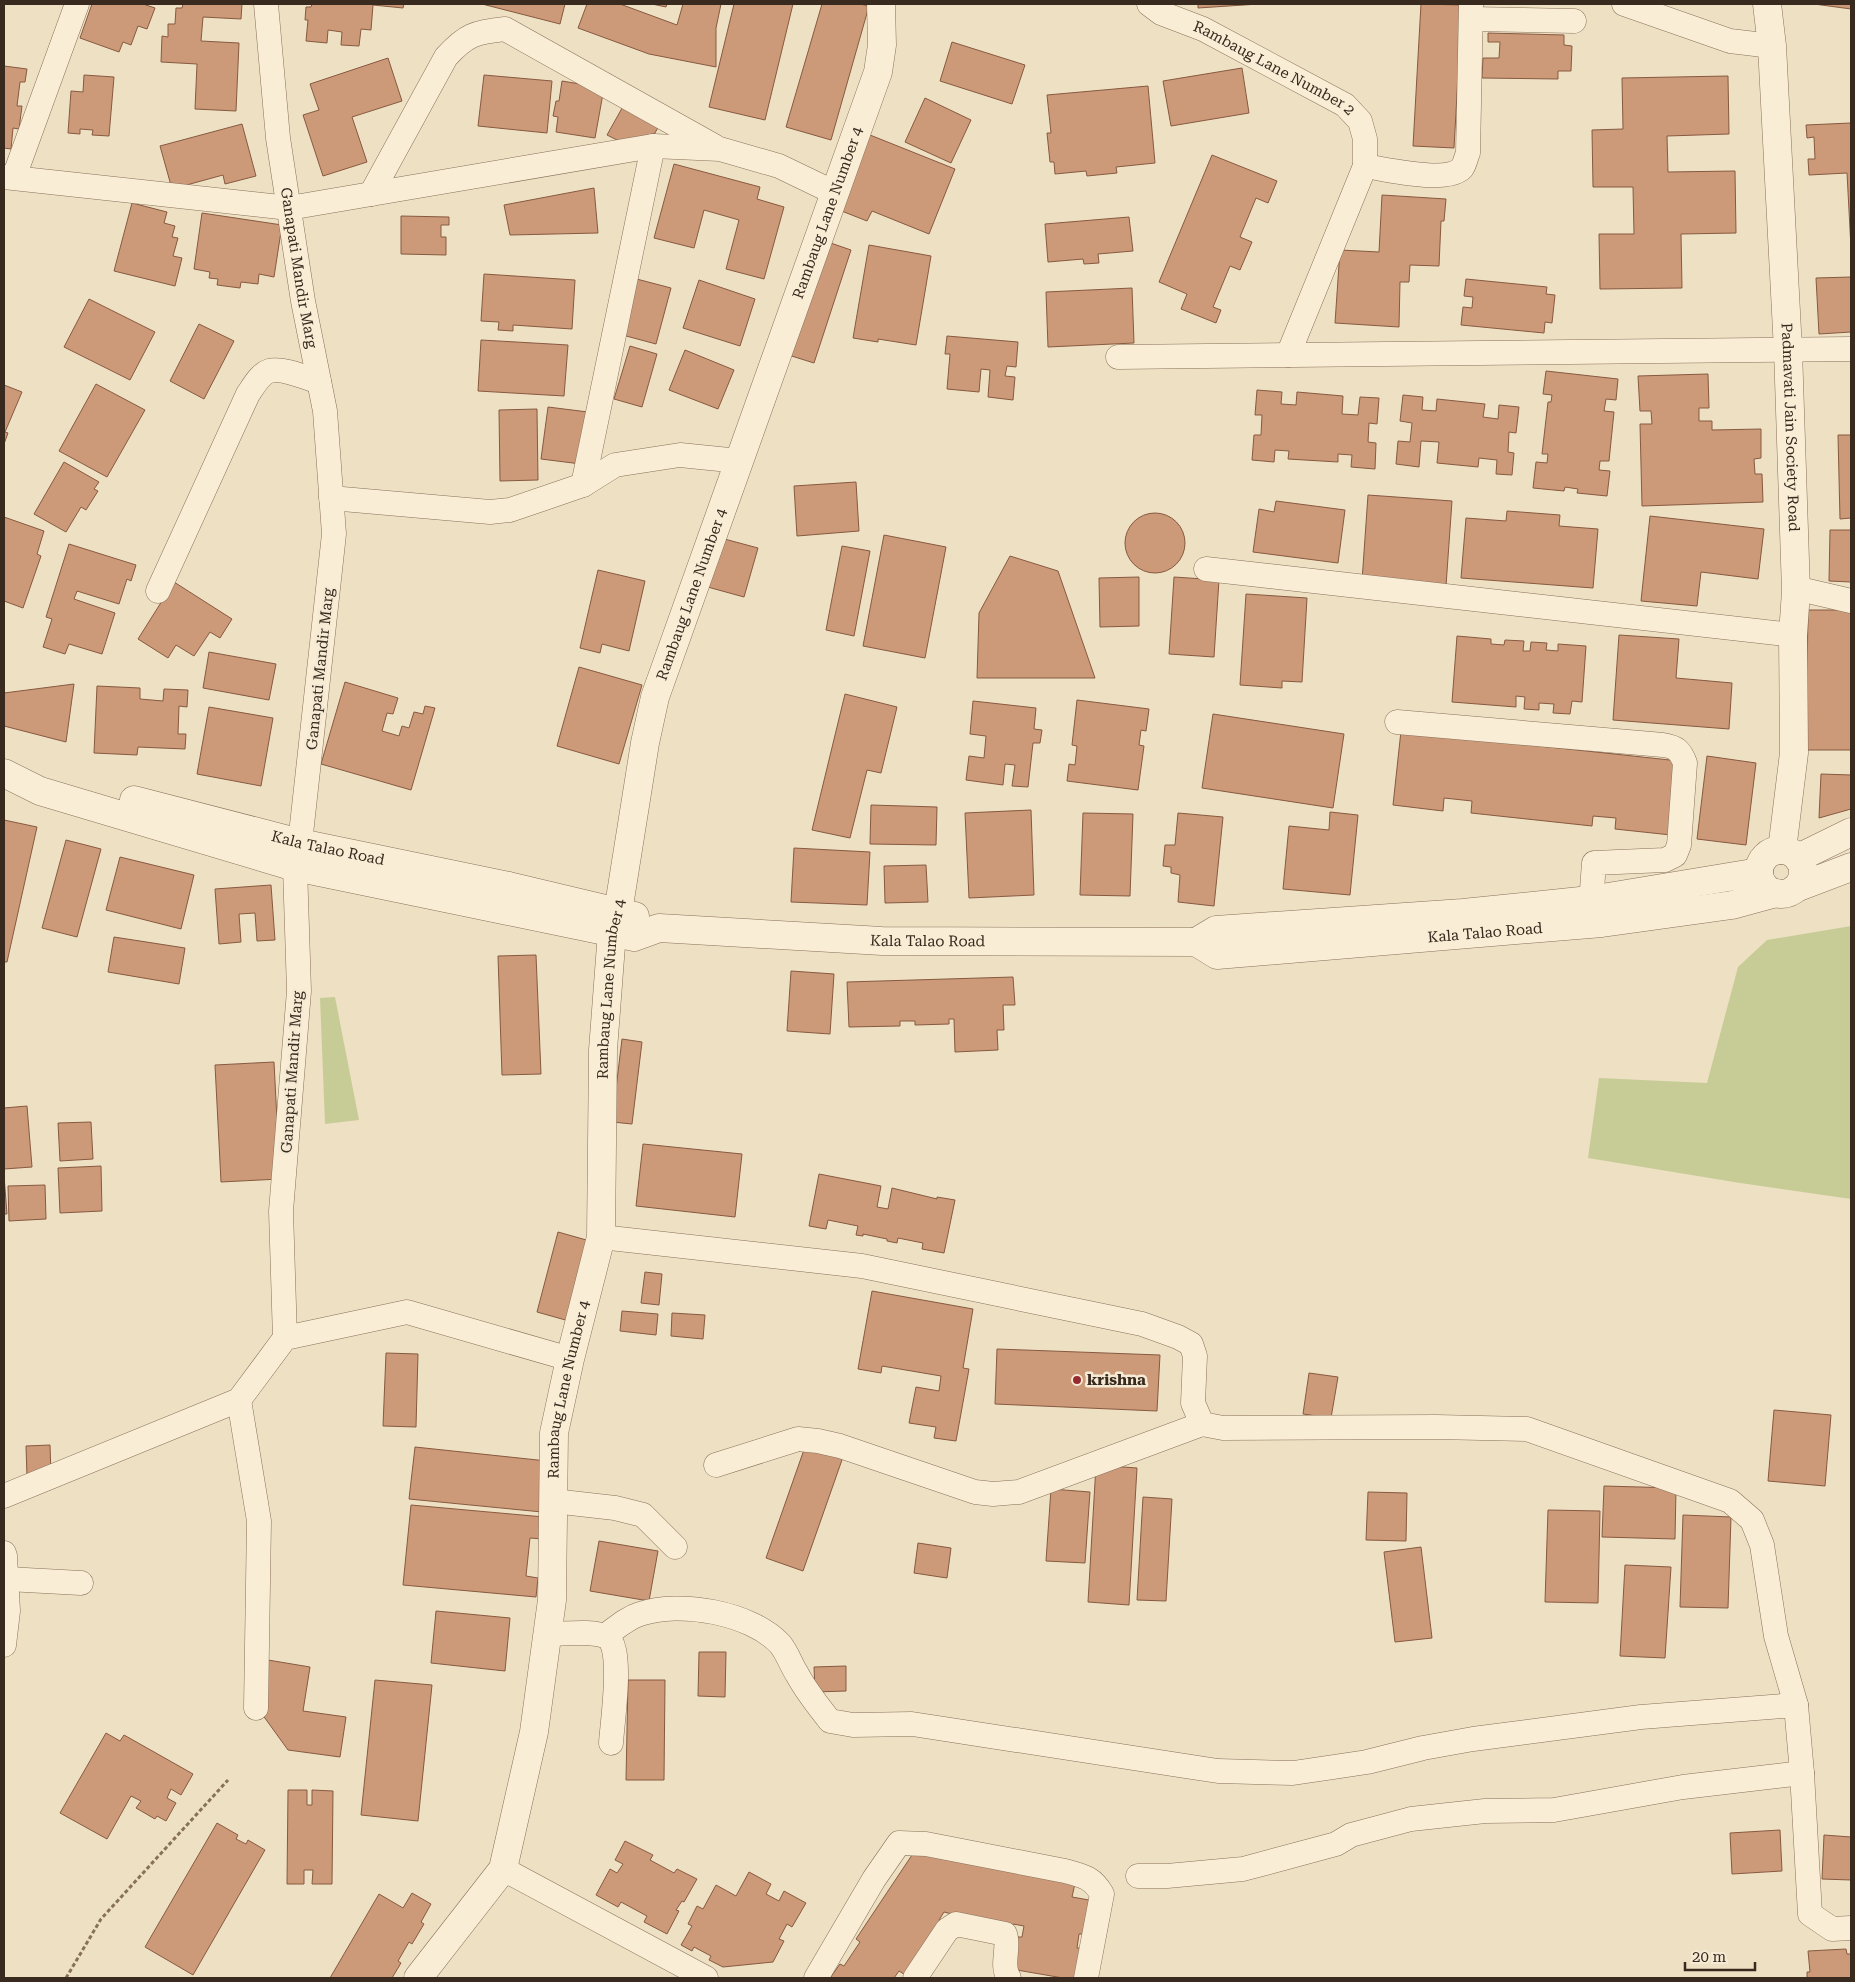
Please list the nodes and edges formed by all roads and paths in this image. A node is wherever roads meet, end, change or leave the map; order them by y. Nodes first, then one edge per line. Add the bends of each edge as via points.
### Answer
1 (76, 4) edge
2 (266, 4) edge
3 (881, 4) edge
4 (1149, 4) edge
5 (1624, 4) edge
6 (1767, 4) edge
7 (1471, 11) edge
8 (1574, 21) dead end
9 (1772, 46) junction
10 (654, 146) junction
11 (720, 149) junction
12 (1365, 166) junction
13 (9, 177) edge
14 (835, 193) junction
15 (371, 194) junction
16 (289, 208) junction
17 (1851, 349) edge
18 (1788, 350) junction
19 (1288, 355) junction
20 (1118, 357) dead end
21 (319, 382) junction
22 (739, 461) junction
23 (583, 485) junction
24 (332, 498) junction
25 (1206, 569) dead end
26 (158, 591) dead end
27 (1796, 591) junction
28 (1851, 600) edge
29 (1793, 635) junction
30 (1397, 722) dead end
31 (4, 752) edge
32 (4, 773) edge
33 (1851, 832) edge
34 (1790, 854) junction
35 (297, 855) junction
36 (1851, 867) edge
37 (1759, 872) junction
38 (1786, 891) junction
39 (1590, 912) junction
40 (615, 922) junction
41 (601, 1238) junction
42 (285, 1338) junction
43 (570, 1359) junction
44 (239, 1400) junction
45 (1202, 1424) junction
46 (716, 1465) dead end
47 (5, 1492) edge
48 (553, 1501) junction
49 (675, 1547) dead end
50 (4, 1553) edge
51 (7, 1579) junction
52 (82, 1583) dead end
53 (549, 1634) junction
54 (605, 1636) junction
55 (4, 1645) edge
56 (1796, 1705) junction
57 (256, 1708) dead end
58 (611, 1744) dead end
59 (1802, 1773) junction
60 (228, 1780) dead end
61 (503, 1868) junction
62 (1138, 1876) dead end
63 (1851, 1928) edge
64 (66, 1978) edge
65 (418, 1978) edge
66 (706, 1978) edge
67 (816, 1978) edge
68 (915, 1978) edge
69 (1009, 1978) edge
70 (1086, 1978) edge

1 - 13 street
2 - 16 street, Ganapati Mandir Marg via 278,138
3 - 14 street, Rambaug Lane Number 4 via 882,45 878,72
4 - 12 street, Rambaug Lane Number 2 via 1162,13 1203,29 1345,105 1360,121 1365,139
5 - 9 street via 1730,42
6 - 9 street, Padmavati Jain Society Road
7 - 8 street
7 - 12 street via 1468,153 1462,168 1452,174 1434,176
9 - 18 street, Padmavati Jain Society Road
10 - 11 street
10 - 15 street
10 - 23 street
11 - 14 street via 779,166
11 - 15 street via 505,29 481,32 460,42 446,57
12 - 19 street, Rambaug Lane Number 2
13 - 16 street
14 - 22 street, Rambaug Lane Number 4
15 - 16 street
16 - 21 street, Ganapati Mandir Marg
17 - 18 street
18 - 19 street
18 - 27 street, Padmavati Jain Society Road
19 - 20 street
21 - 24 street, Ganapati Mandir Marg
21 - 26 street via 279,370 268,371 259,379 248,394
22 - 23 street via 680,455 615,465
22 - 40 street, Rambaug Lane Number 4 via 655,697
23 - 24 street via 510,510 490,512
24 - 35 street, Ganapati Mandir Marg via 334,534
25 - 29 street
27 - 28 street
27 - 29 street, Padmavati Jain Society Road
29 - 34 street, Padmavati Jain Society Road via 1794,753
30 - 39 street via 1663,745 1681,752 1685,763 1679,845 1675,855 1665,860 1594,863
31 - 35 street, Kala Talao Road via 63,782
32 - 35 street, Kala Talao Road via 40,791
33 - 34 street
34 - 37 street via 1768,853
34 - 38 street via 1803,868 1803,875
35 - 40 street, Kala Talao Road via 509,886
35 - 42 street, Ganapati Mandir Marg via 299,991 281,1211
36 - 38 street, Kala Talao Road
37 - 38 street via 1764,886
37 - 39 street, Kala Talao Road
38 - 39 street, Kala Talao Road via 1732,905
39 - 40 street, Kala Talao Road via 1217,955 1196,942 882,941 659,928 640,917
40 - 41 street, Rambaug Lane Number 4 via 603,1050
41 - 43 street, Rambaug Lane Number 4
41 - 45 street via 862,1266 1142,1324 1191,1344 1195,1356 1193,1403
42 - 43 street via 407,1312
42 - 44 street
43 - 48 street, Rambaug Lane Number 4 via 554,1433
44 - 47 street
44 - 57 street via 259,1521
45 - 46 street via 1010,1493 976,1492 840,1446 798,1439
45 - 56 street via 1222,1428 1527,1429 1730,1501 1752,1520 1762,1544 1776,1636
48 - 49 street via 615,1508 643,1515
48 - 53 street, Rambaug Lane Number 4
50 - 51 street
51 - 52 street
51 - 55 street
53 - 54 street
53 - 61 street, Rambaug Lane Number 4 via 534,1732
54 - 56 street via 640,1614 664,1610 712,1610 765,1630 781,1646 813,1700 830,1721 853,1725 912,1724 1218,1771 1293,1773 1367,1762 1483,1738 1641,1716
54 - 58 street via 614,1645 616,1668
56 - 59 street
59 - 62 street via 1683,1787 1554,1810 1485,1811 1412,1818 1351,1835 1336,1844 1243,1869
59 - 63 street via 1810,1914 1832,1929
60 - 64 path via 101,1918
61 - 65 street, Rambaug Lane Number 4
61 - 66 street
67 - 70 street via 874,1879 900,1843 926,1844 1055,1869 1095,1882 1102,1894
68 - 69 street via 947,1930 956,1924 1005,1934 1008,1943 1004,1970

